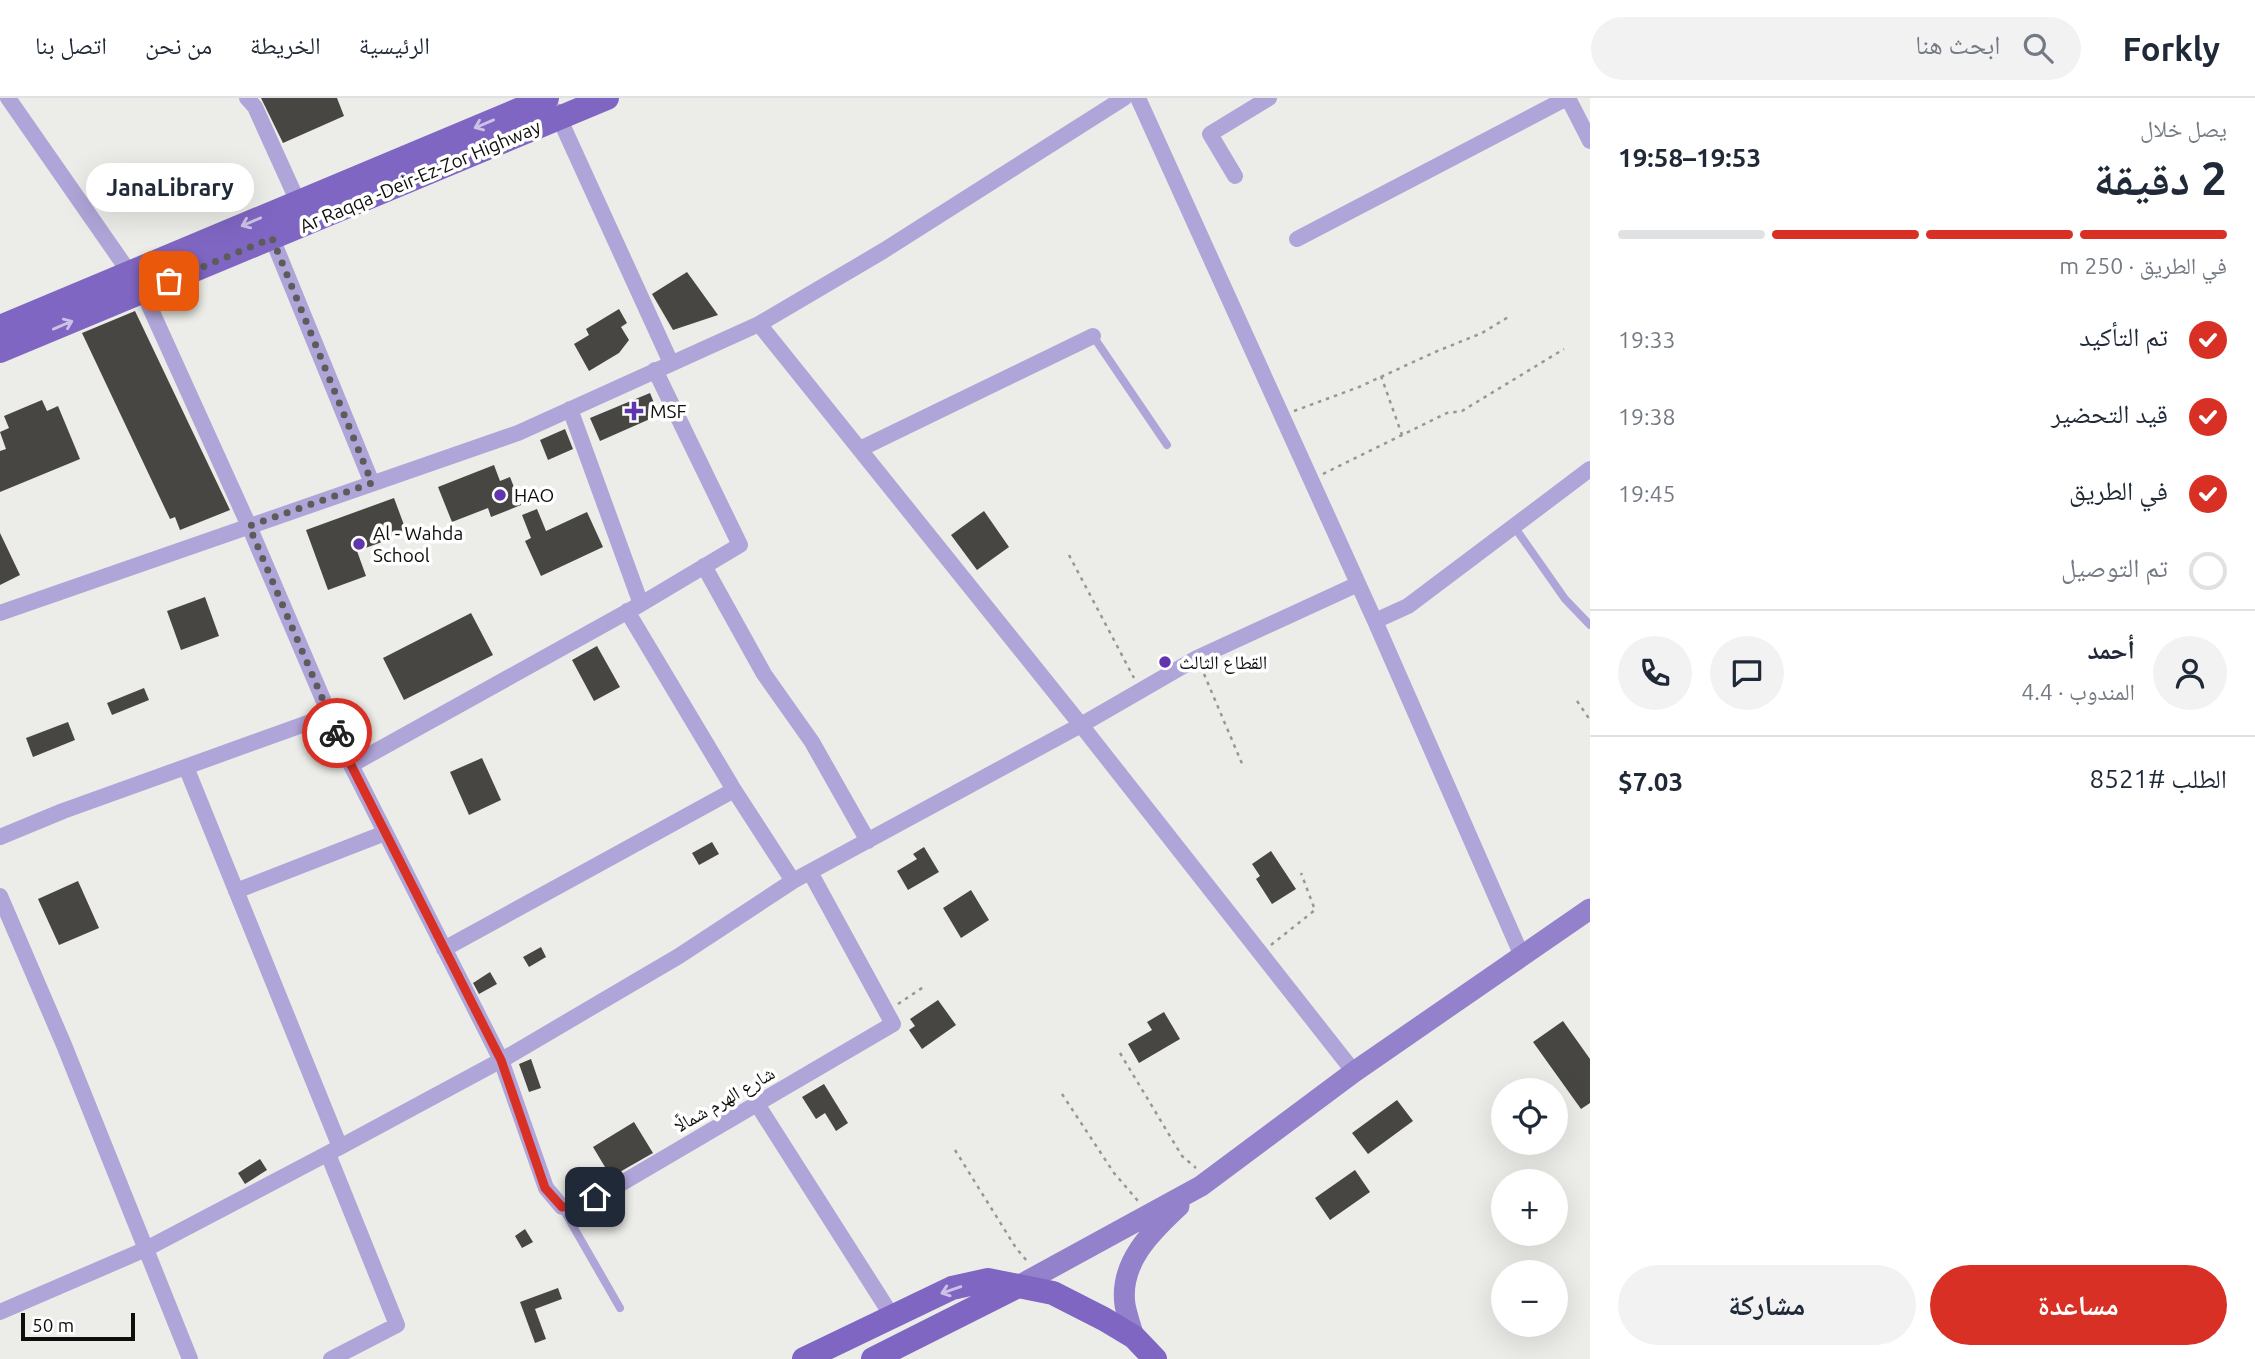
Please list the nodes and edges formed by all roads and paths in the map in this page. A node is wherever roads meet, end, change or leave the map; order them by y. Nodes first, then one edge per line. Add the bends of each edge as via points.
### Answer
1 (8, 98) edge
2 (247, 98) edge
3 (607, 98) edge
4 (1124, 98) edge
5 (1138, 98) edge
6 (1269, 98) edge
7 (1567, 98) edge
8 (552, 105) edge
9 (1590, 141) edge
10 (1235, 176) dead end
11 (298, 202) junction
12 (272, 238) junction
13 (1297, 239) dead end
14 (137, 282) junction
15 (1510, 316) dead end
16 (759, 324) junction
17 (0, 327) edge
18 (1093, 336) joint
19 (1564, 349) dead end
20 (0, 351) edge
21 (671, 363) junction
22 (655, 370) junction
23 (1381, 376) junction
24 (570, 409) junction
25 (1282, 415) junction
26 (1402, 435) junction
27 (1167, 445) dead end
28 (860, 449) junction
29 (1590, 468) edge
30 (1311, 480) junction
31 (372, 483) junction
32 (1513, 525) junction
33 (249, 526) junction
34 (1069, 555) dead end
35 (705, 566) junction
36 (1358, 584) junction
37 (634, 607) junction
38 (0, 613) edge
39 (1375, 621) junction
40 (1590, 625) edge
41 (1197, 658) junction
42 (1140, 691) junction
43 (1577, 701) dead end
44 (330, 715) junction
45 (1590, 720) edge
46 (1081, 725) junction
47 (351, 765) junction
48 (1243, 766) dead end
49 (186, 767) junction
50 (734, 790) junction
51 (386, 833) junction
52 (0, 837) edge
53 (868, 841) junction
54 (810, 873) junction
55 (1301, 873) dead end
56 (793, 881) junction
57 (236, 891) junction
58 (0, 896) edge
59 (1590, 909) edge
60 (444, 949) junction
61 (1260, 953) junction
62 (1522, 956) junction
63 (925, 986) dead end
64 (886, 1011) junction
65 (1120, 1053) dead end
66 (501, 1060) junction
67 (1354, 1072) junction
68 (1062, 1094) dead end
69 (757, 1104) junction
70 (955, 1150) dead end
71 (334, 1151) junction
72 (1205, 1182) junction
73 (562, 1207) junction
74 (1149, 1214) junction
75 (146, 1249) junction
76 (1028, 1280) junction
77 (620, 1308) dead end
78 (0, 1312) edge
79 (892, 1316) junction
80 (1134, 1337) junction
81 (190, 1359) edge
82 (331, 1359) edge
83 (804, 1359) edge
84 (873, 1359) edge
85 (1155, 1359) edge

1 - 14 street
2 - 11 street
3 - 8 main road, Ar Raqqa -Deir-Ez-Zor Highway
4 - 16 street
5 - 25 street
6 - 10 street via 1210,134
7 - 9 street
7 - 13 street
8 -> 11 main road, Ar Raqqa -Deir-Ez-Zor Highway
8 - 12 main road, Ar Raqqa -Deir-Ez-Zor Highway
8 - 21 street
11 -> 14 main road, Ar Raqqa -Deir-Ez-Zor Highway
12 - 14 main road, Ar Raqqa -Deir-Ez-Zor Highway
12 - 31 street
14 - 17 main road, Ar Raqqa -Deir-Ez-Zor Highway
20 -> 14 main road, Ar Raqqa -Deir-Ez-Zor Highway
14 - 33 street
15 - 23 path via 1482,333
16 - 21 street
16 - 28 street
18 - 27 lane
18 - 28 street
19 - 26 path via 1462,411 1447,413
21 - 22 street
22 - 24 street
22 - 35 street via 740,545
23 - 25 path
23 - 26 path
24 - 31 street via 518,433
24 - 37 street
25 - 30 street
26 - 30 path
28 - 46 street
29 - 32 street
30 - 36 street
31 - 33 street
32 - 39 street via 1408,606
32 - 40 lane via 1565,599
33 - 38 street
33 - 44 street
34 - 42 path
35 - 37 street
35 - 53 street via 764,674 812,742
36 - 39 street
36 - 41 street
37 - 47 street
37 - 50 street
39 - 62 street
41 - 42 street
41 - 48 path
42 - 46 street
43 - 45 path
44 - 47 street
44 - 49 street
46 - 53 street
46 - 61 street
47 - 51 street
49 - 52 street
49 - 57 street
50 - 56 street
50 - 60 street
51 - 57 street
51 - 60 street
53 - 54 street
54 - 56 street
54 - 64 street
55 - 61 path via 1315,911
56 - 66 street via 679,956
57 - 71 street
58 - 75 street
59 - 62 main road
60 - 66 street
61 - 67 street
62 - 67 main road
63 - 64 path
64 - 69 street, شارع الهرم شمالًا via 893,1024
65 - 72 path via 1182,1156
66 - 71 street
66 - 73 street via 545,1188
67 - 72 main road
68 - 74 path via 1114,1173
69 - 73 street, شارع الهرم شمالًا via 615,1187 575,1207
69 - 79 street
70 - 76 path via 1017,1248
71 - 75 street
71 - 82 street via 397,1325
72 - 74 main road
72 - 80 main road via 1151,1233 1132,1261 1125,1282 1125,1305
73 - 77 lane
74 - 76 main road
75 - 78 street
75 - 81 street
76 -> 79 main road via 988,1280 952,1288
76 - 80 main road
76 - 84 main road
79 - 83 main road
80 - 85 main road

